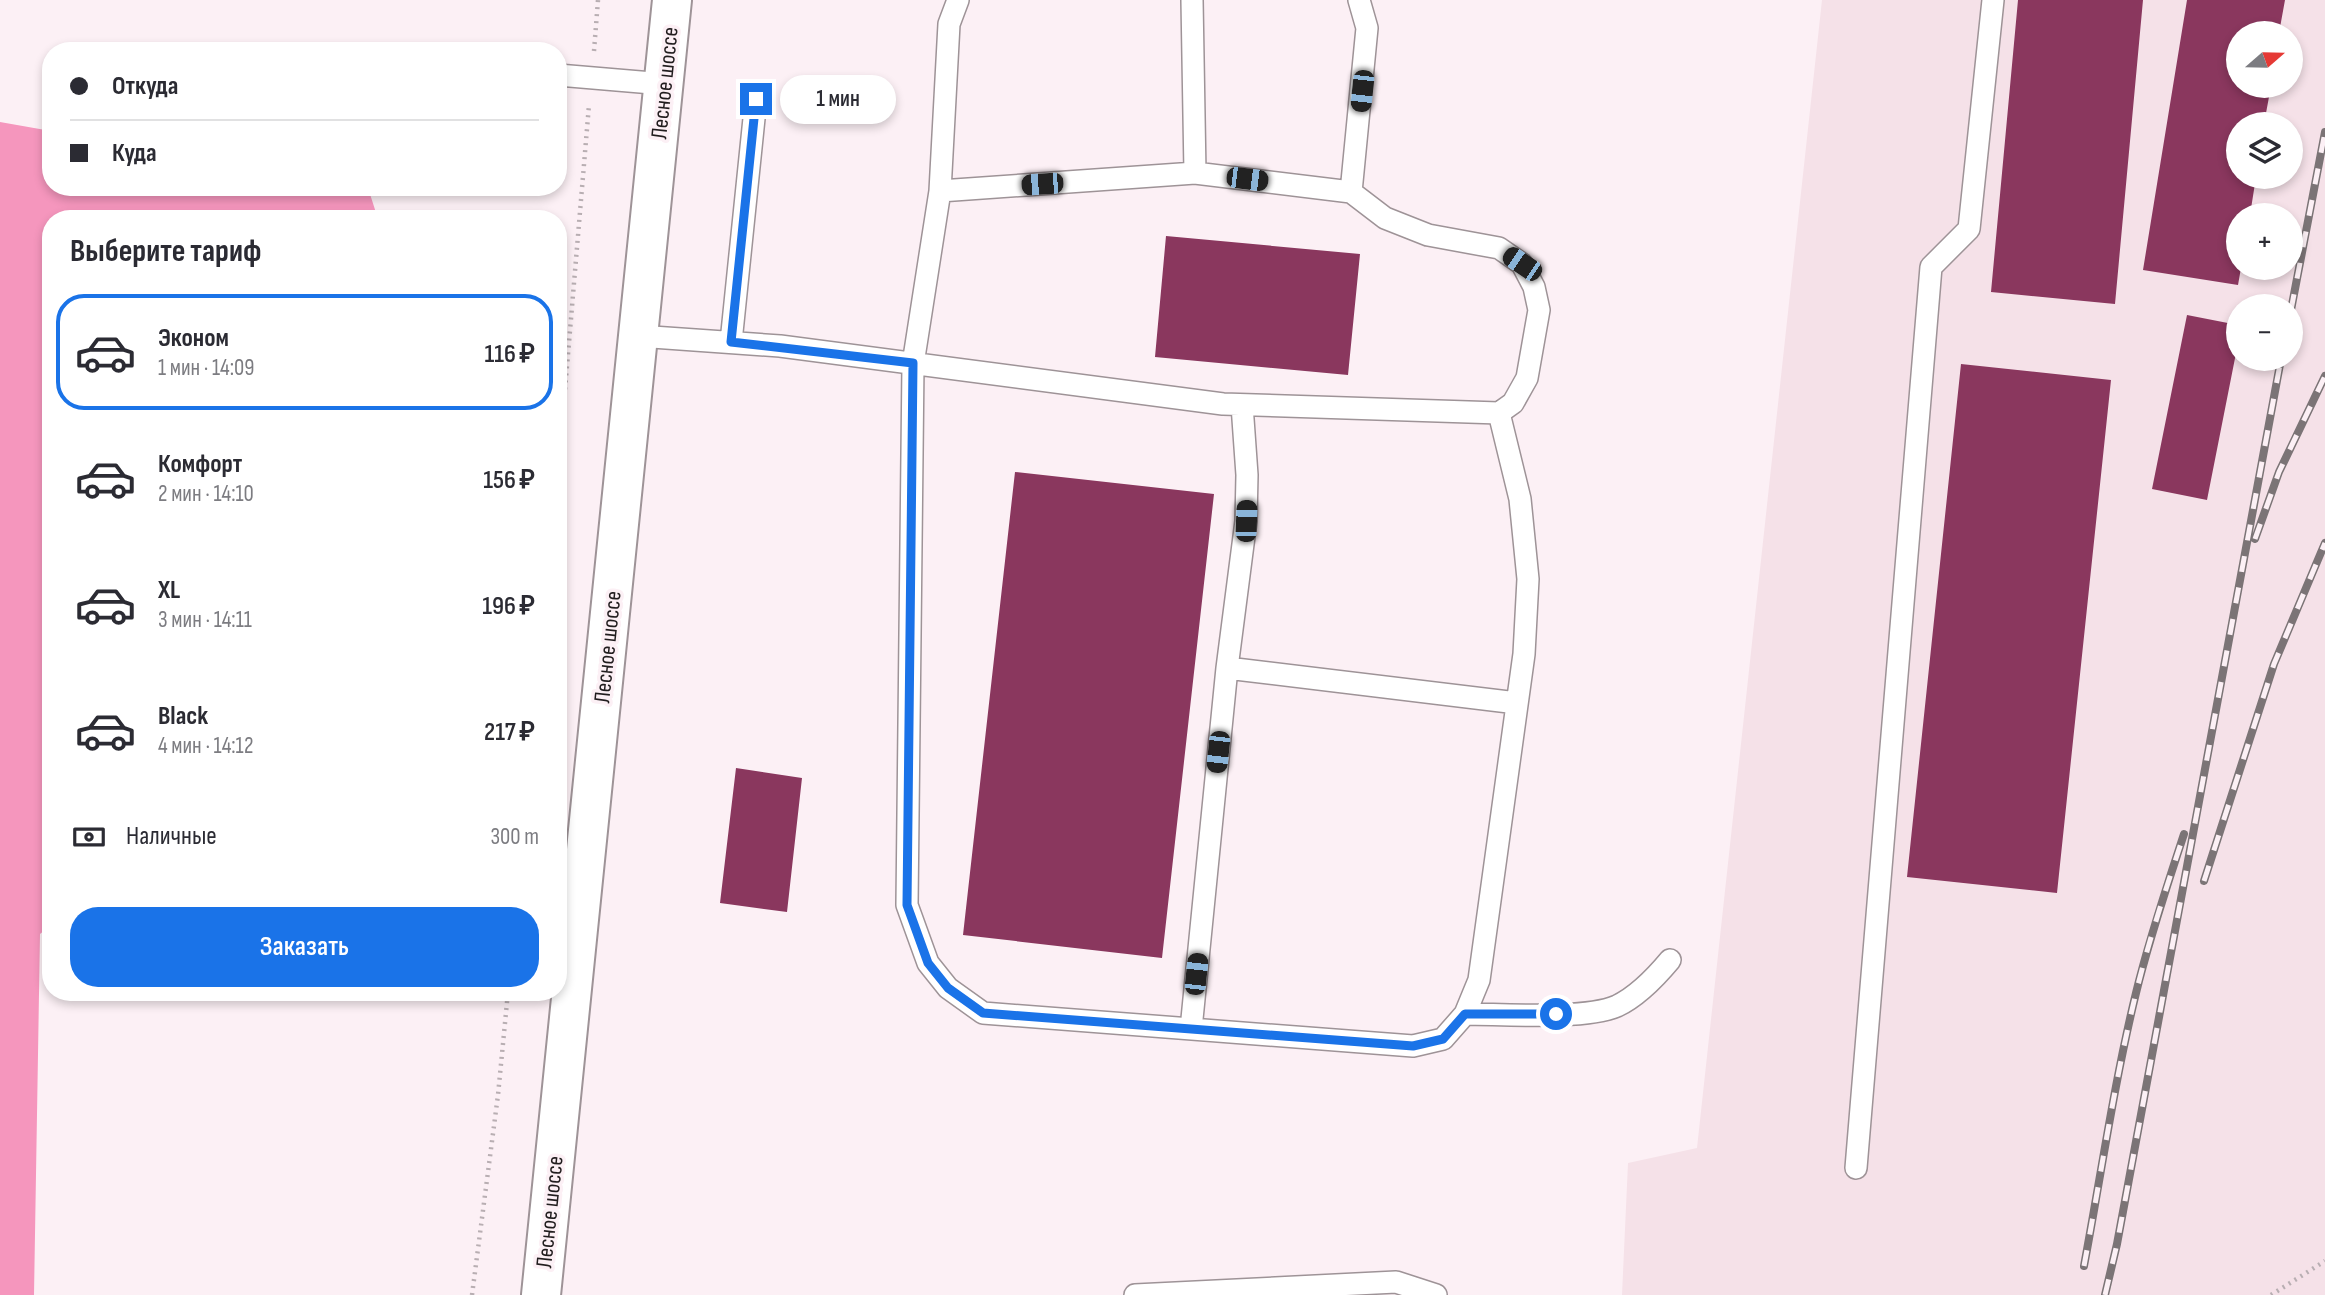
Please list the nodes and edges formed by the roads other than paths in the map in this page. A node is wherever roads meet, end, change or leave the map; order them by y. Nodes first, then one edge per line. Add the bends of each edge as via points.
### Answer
1 (672, 0) edge
2 (958, 0) edge
3 (1192, 0) edge
4 (1359, 0) edge
5 (1993, 0) edge
6 (567, 76) edge
7 (664, 84) junction
8 (756, 99) dead end
9 (1195, 173) junction
10 (940, 191) junction
11 (1351, 192) junction
12 (638, 336) junction
13 (731, 342) junction
14 (913, 363) junction
15 (1242, 405) junction
16 (1499, 413) junction
17 (1227, 668) junction
18 (1517, 703) junction
19 (1670, 961) dead end
20 (1465, 1014) junction
21 (1191, 1029) junction
22 (1856, 1168) dead end
23 (541, 1295) edge
24 (1136, 1295) edge
25 (1436, 1295) edge

1 - 7 street, Лесное шоссе
2 - 10 lane via 949,24
3 - 9 lane
4 - 11 lane via 1367,28
5 - 22 lane via 1969,229 1931,267
6 - 7 lane
7 - 12 street, Лесное шоссе
8 - 13 lane
9 - 10 lane
9 - 11 lane
10 - 14 lane
11 - 16 lane via 1385,218 1428,235 1499,248 1522,264 1539,310 1527,378 1513,403
12 - 13 lane
12 - 23 street, Лесное шоссе
13 - 14 lane
14 - 15 lane
14 - 21 lane via 907,905 928,963 948,988 983,1013
15 - 16 lane
15 - 17 lane via 1246,521
16 - 18 lane via 1520,499 1528,579
17 - 18 lane
17 - 21 lane
18 - 20 lane via 1479,980
19 - 20 lane via 1652,982 1616,1007 1578,1014
20 - 21 lane via 1443,1039 1413,1046
24 - 25 lane via 1396,1282

